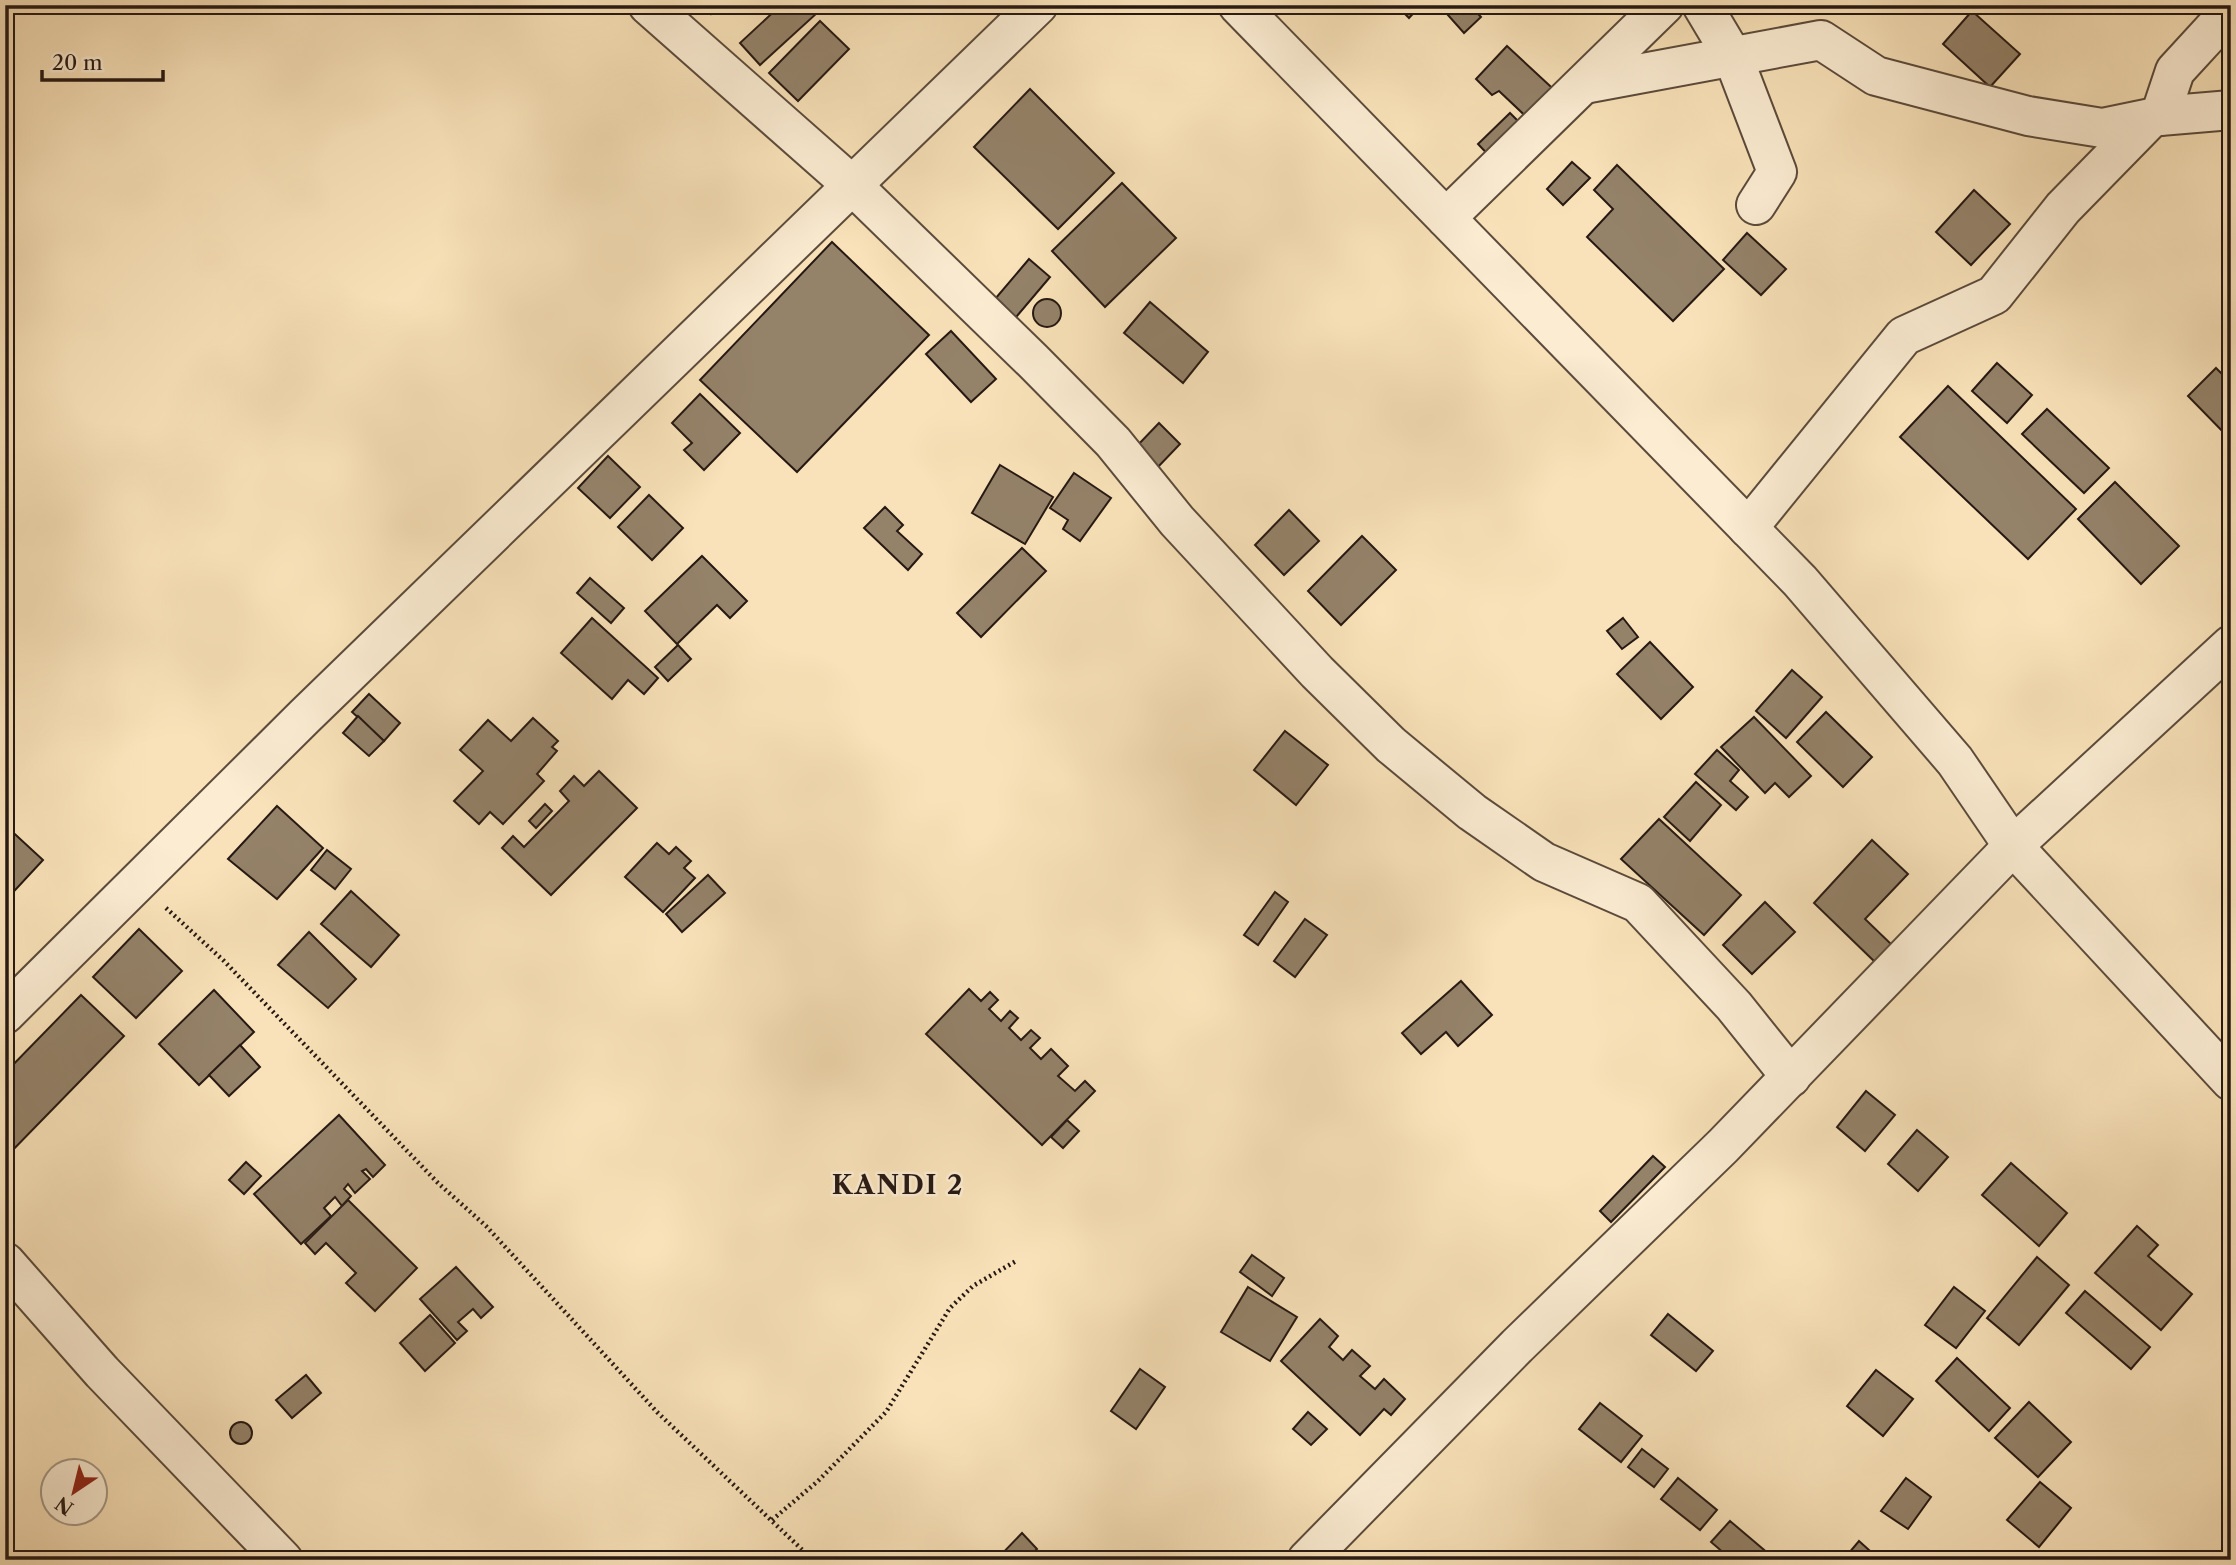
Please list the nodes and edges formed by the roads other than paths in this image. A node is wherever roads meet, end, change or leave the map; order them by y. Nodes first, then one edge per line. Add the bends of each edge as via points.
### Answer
1 (648, 5) edge
2 (1038, 5) edge
3 (1238, 5) edge
4 (1664, 5) edge
5 (1702, 5) edge
6 (2231, 10) edge
7 (1733, 57) junction
8 (1584, 83) junction
9 (2231, 110) edge
10 (2155, 117) junction
11 (853, 186) junction
12 (1756, 205) dead end
13 (1446, 218) junction
14 (1748, 527) junction
15 (2231, 645) edge
16 (2013, 846) junction
17 (5, 1014) edge
18 (1791, 1077) junction
19 (2231, 1081) edge
20 (5, 1262) edge
21 (283, 1560) edge
22 (1307, 1560) edge

1 - 11 street
2 - 11 street
3 - 13 street
4 - 8 street
5 - 7 street
6 - 10 street via 2175,71
7 - 8 street
7 - 10 street via 1821,40 1876,76 2028,116 2102,128
7 - 12 street via 1777,172
8 - 13 street
9 - 10 street
10 - 14 street via 2063,208 1994,295 1903,336
11 - 17 street
11 - 18 street via 1113,442 1177,522 1391,746 1472,812 1544,862 1638,903 1734,1006
13 - 14 street
14 - 16 street via 1801,581 1955,761
15 - 16 street
16 - 18 street
16 - 19 street
18 - 22 street
20 - 21 street via 102,1372

